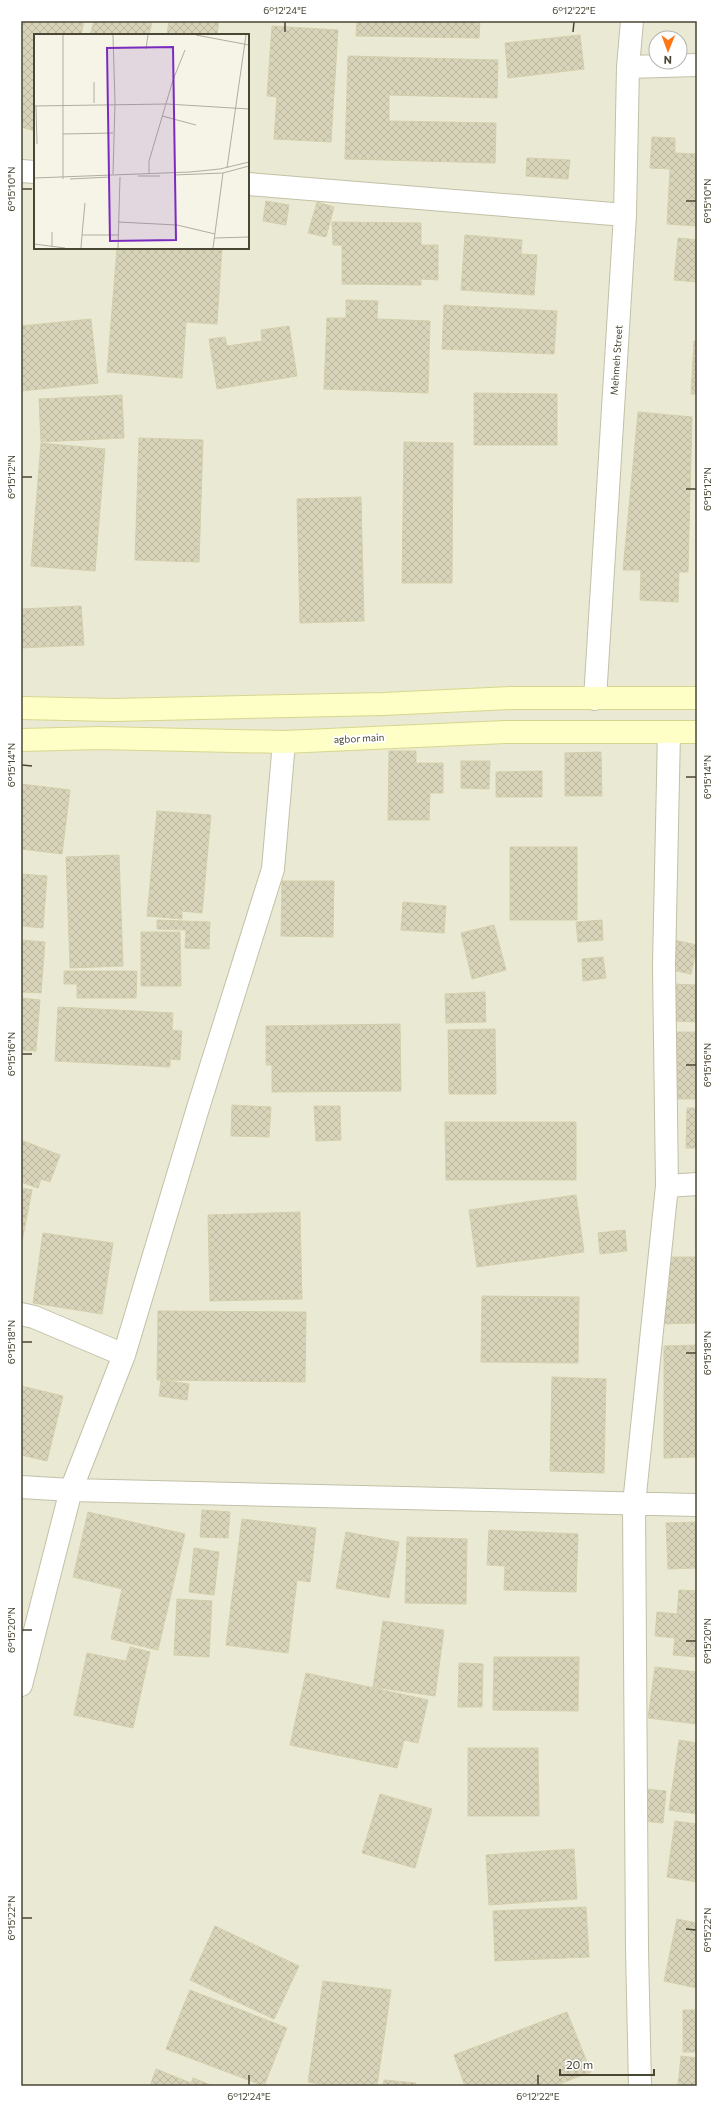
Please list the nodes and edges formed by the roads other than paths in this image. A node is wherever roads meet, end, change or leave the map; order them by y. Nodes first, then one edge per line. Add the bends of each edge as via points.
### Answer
1 (632, 21) edge
2 (697, 65) edge
3 (628, 67) junction
4 (21, 171) edge
5 (34, 172) edge
6 (249, 184) edge
7 (625, 215) junction
8 (697, 698) edge
9 (594, 699) junction
10 (21, 708) edge
11 (669, 732) junction
12 (697, 732) edge
13 (21, 740) edge
14 (284, 742) junction
15 (697, 1184) edge
16 (667, 1186) junction
17 (21, 1314) edge
18 (124, 1355) junction
19 (21, 1487) edge
20 (71, 1490) junction
21 (634, 1504) junction
22 (697, 1505) edge
23 (21, 1685) edge
24 (640, 2086) edge

1 - 3 street, Mehmeh Street
2 - 3 street
3 - 7 street, Mehmeh Street
4 - 5 street
6 - 7 street
7 - 9 street, Mehmeh Street
8 - 9 main road
9 - 10 main road via 512,698 383,704 113,710
11 - 12 main road, agbor main
11 - 14 main road, agbor main via 505,732
11 - 16 street via 664,965
13 - 14 main road, agbor main via 100,738
14 - 18 street via 273,869
15 - 16 street
16 - 21 street
17 - 18 street via 34,1317
18 - 20 street
19 - 20 street
20 - 21 street
20 - 23 street
21 - 22 street
21 - 24 street

